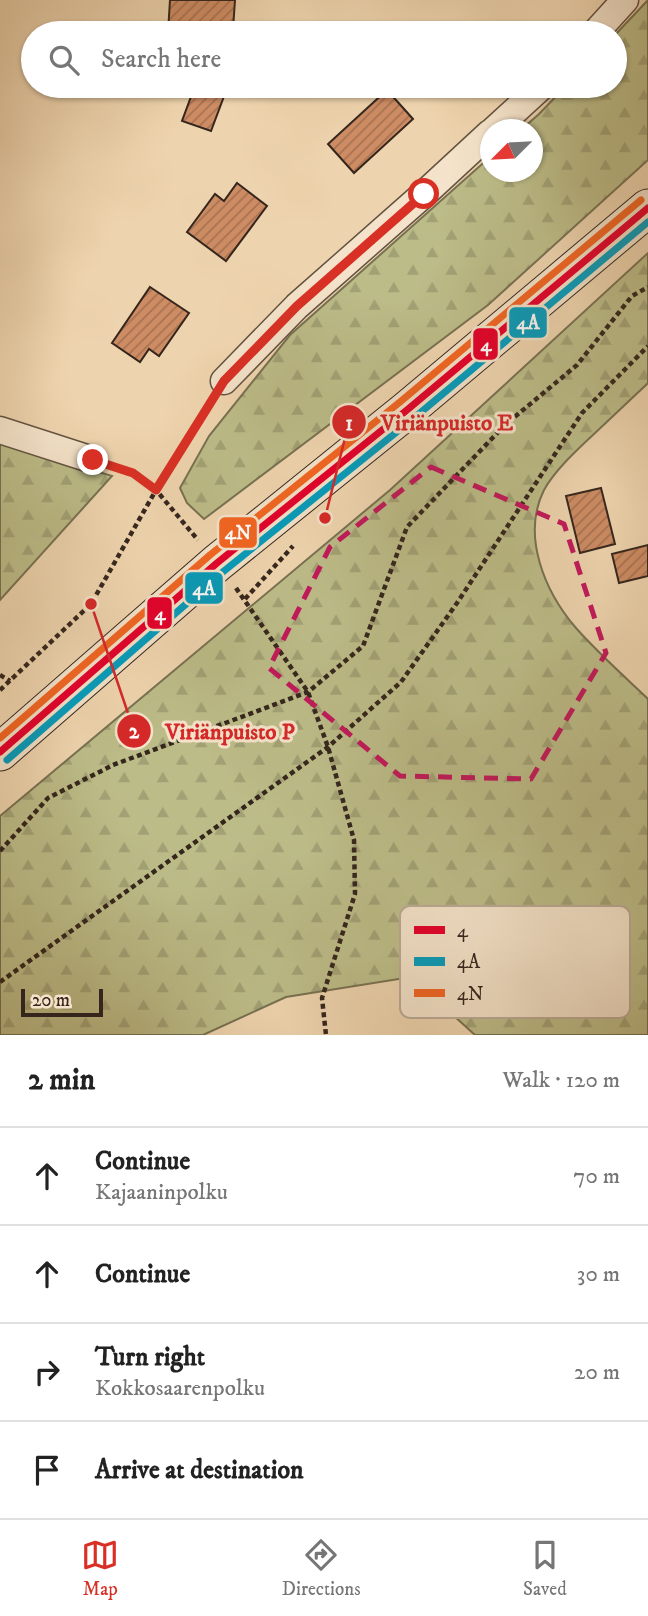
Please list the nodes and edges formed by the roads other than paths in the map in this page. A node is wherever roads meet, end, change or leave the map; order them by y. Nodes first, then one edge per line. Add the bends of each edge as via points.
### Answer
1 (625, 0) edge
2 (606, 21) edge
3 (528, 98) edge
4 (505, 119) edge
5 (480, 142) edge
6 (648, 208) edge
7 (224, 381) road end
8 (0, 430) edge
9 (93, 460) road end
10 (0, 752) edge

1 - 2 street
3 - 4 street
5 - 7 street via 297,306
6 - 10 main road via 217,563
8 - 9 street

